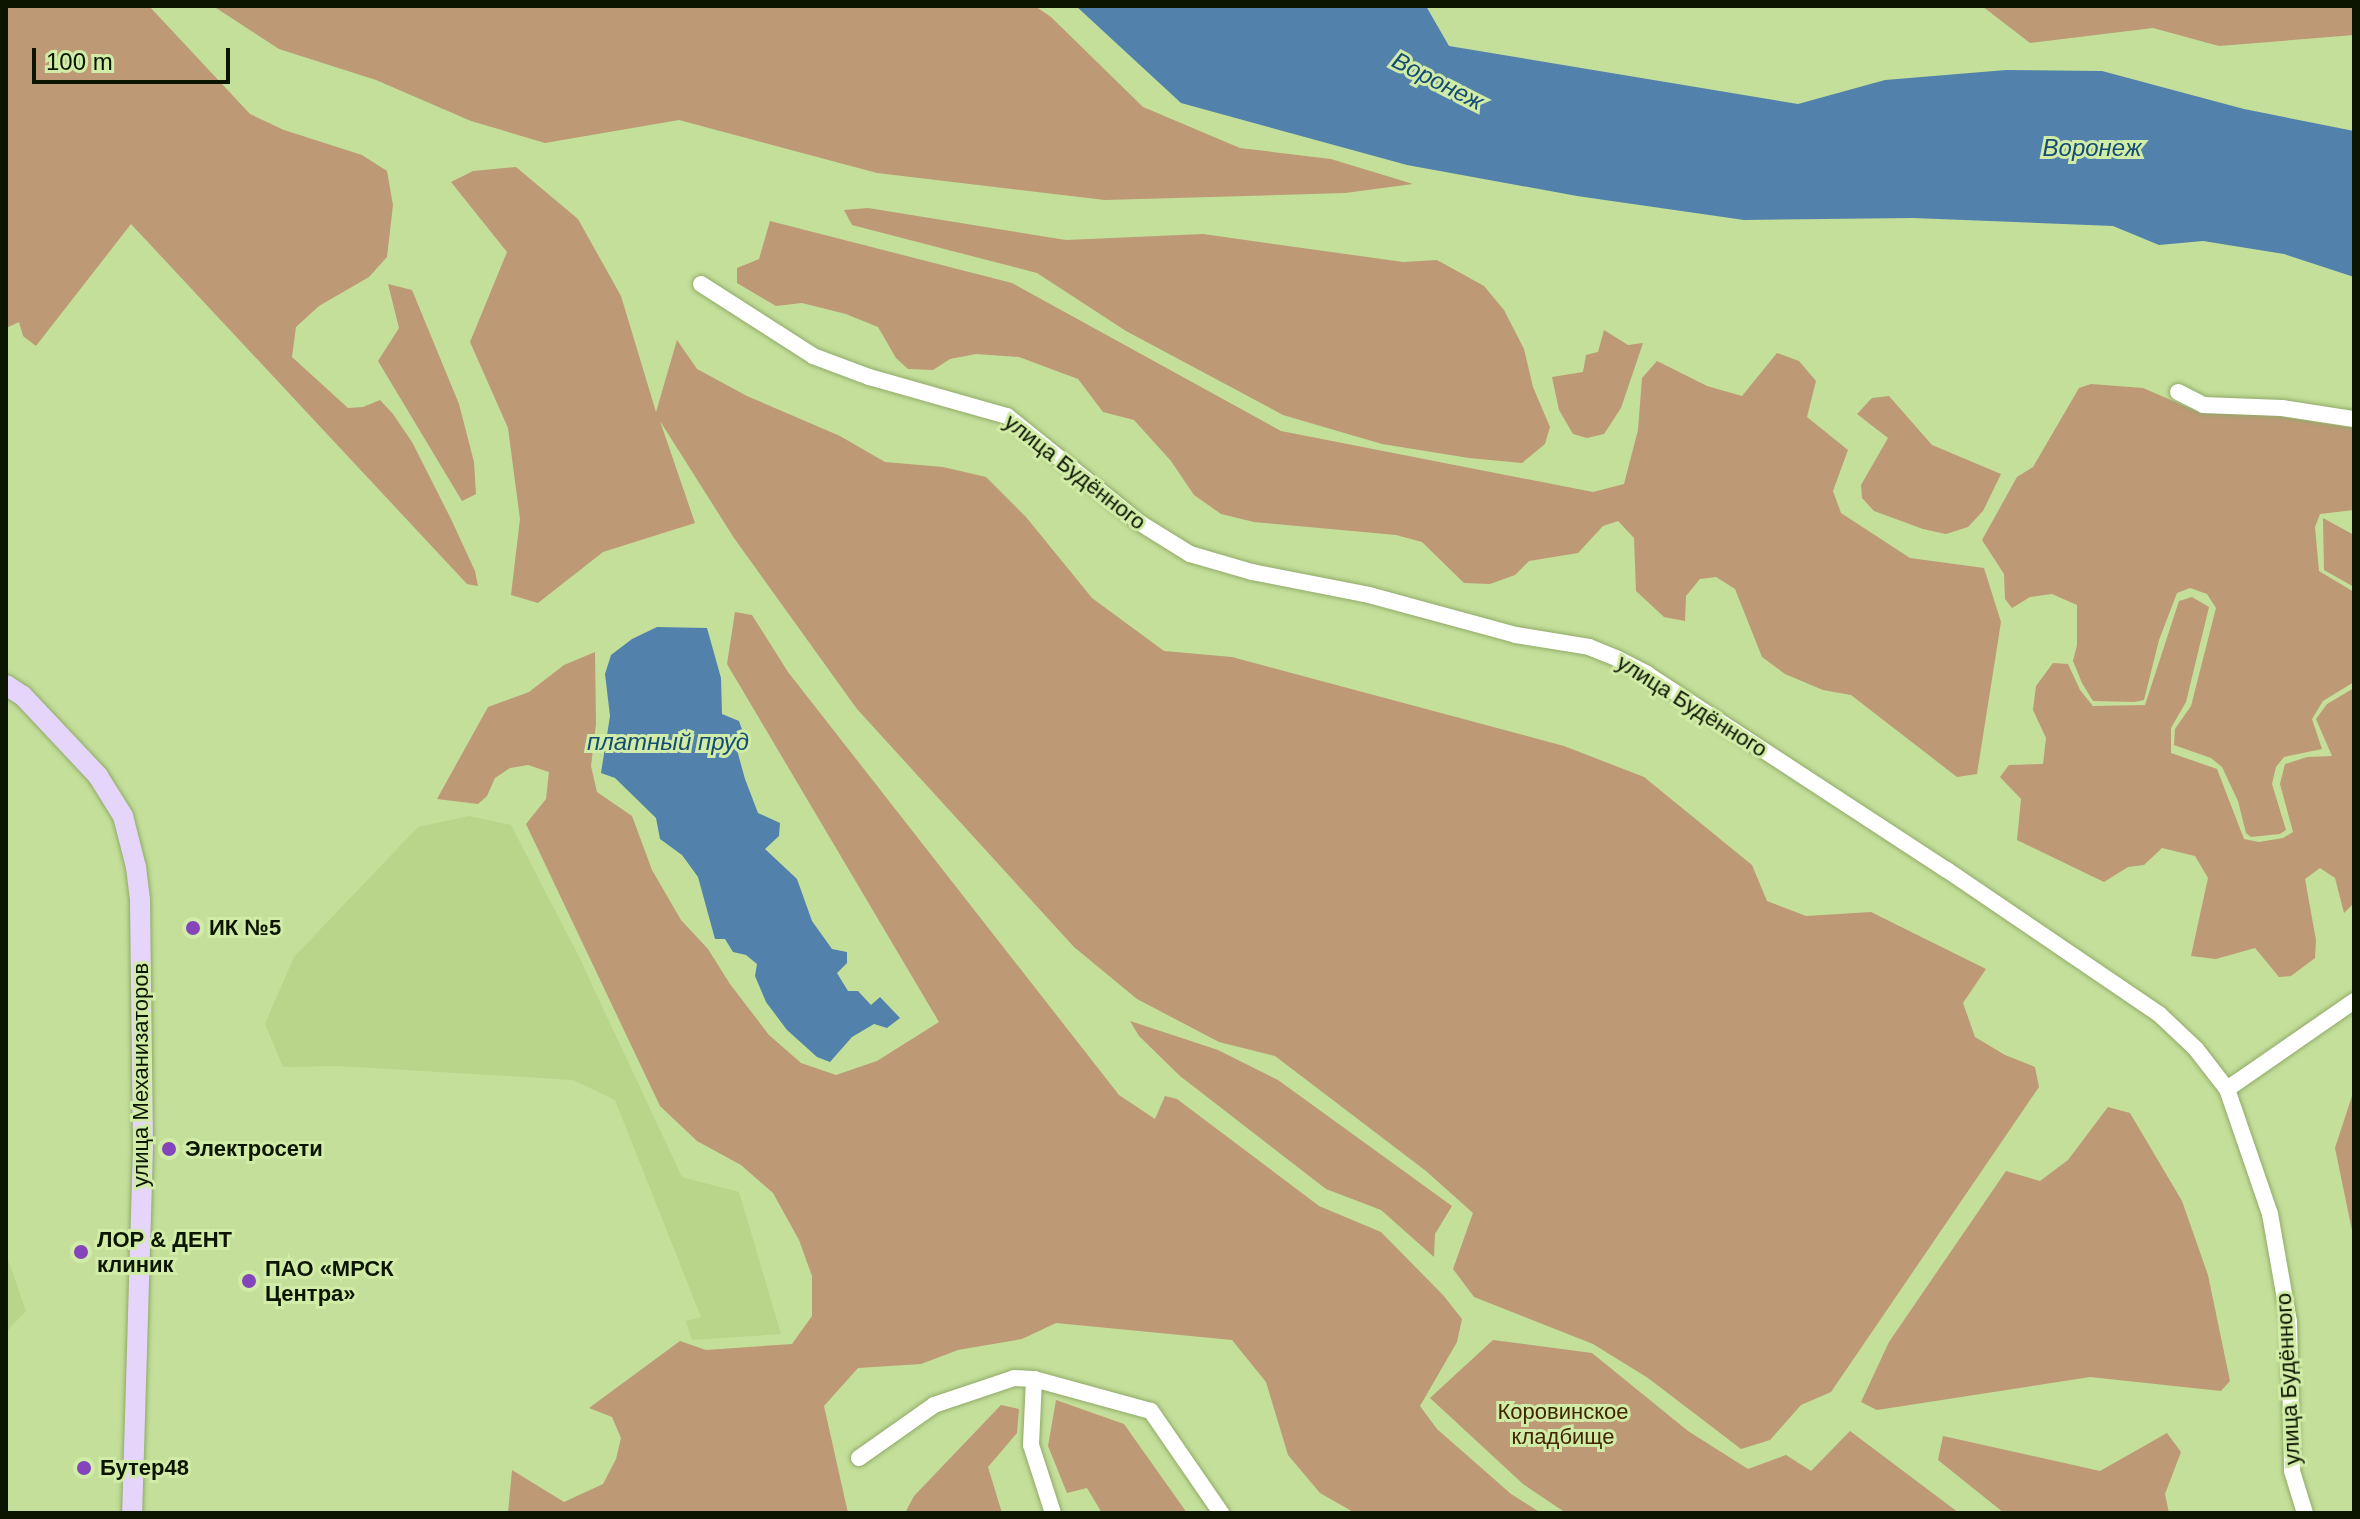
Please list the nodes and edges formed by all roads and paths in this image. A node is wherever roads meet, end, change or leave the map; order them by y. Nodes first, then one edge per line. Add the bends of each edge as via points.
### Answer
1 (701, 284) dead end
2 (2178, 392) dead end
3 (2354, 419) edge
4 (6, 685) edge
5 (2354, 1001) edge
6 (2227, 1089) junction
7 (1034, 1379) junction
8 (859, 1458) dead end
9 (132, 1513) edge
10 (1053, 1513) edge
11 (1221, 1513) edge
12 (2305, 1513) edge

1 - 6 street, улица Будённого via 813,356 1007,416 1140,523 1190,554 1501,632 1589,647 1647,674 2131,993 2174,1027
2 - 3 street via 2203,405 2282,408
4 - 9 main road, улица Механизаторов via 23,696 98,776 123,816 136,867 143,1147
5 - 6 street
6 - 12 street, улица Будённого via 2270,1214 2284,1285 2292,1358 2292,1471
7 - 8 street via 1014,1378 934,1405
7 - 10 street via 1031,1445
7 - 11 street via 1151,1411

